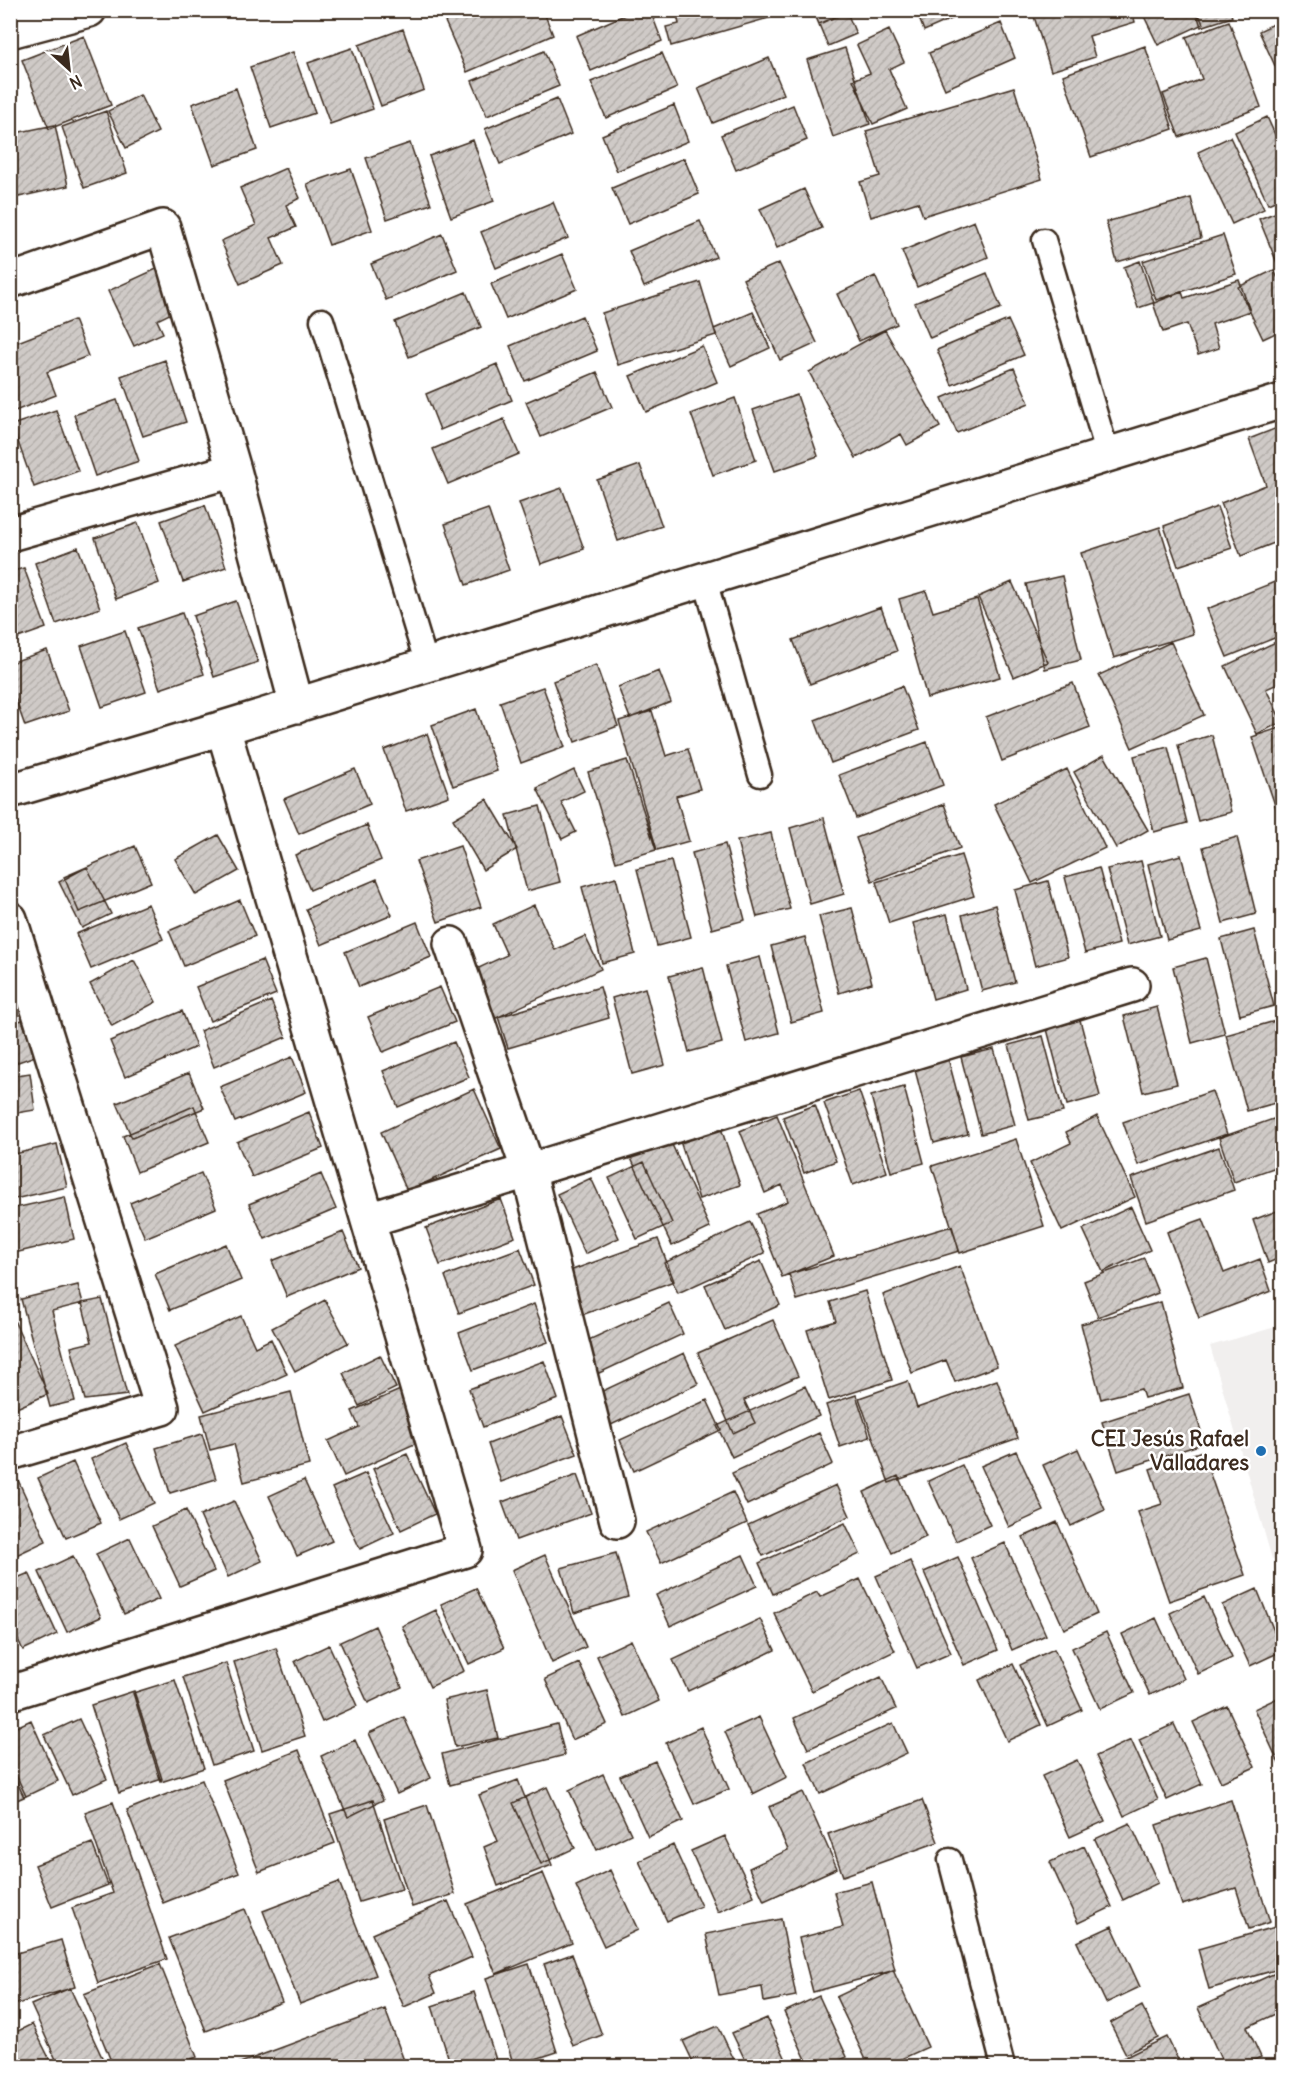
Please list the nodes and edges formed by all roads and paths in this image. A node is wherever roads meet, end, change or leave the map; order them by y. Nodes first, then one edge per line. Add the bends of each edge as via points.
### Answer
1 (89, 10) edge
2 (10, 31) edge
3 (1044, 240) dead end
4 (10, 282) edge
5 (322, 320) dead end
6 (1282, 401) edge
7 (1107, 455) junction
8 (234, 470) junction
9 (10, 534) edge
10 (705, 580) junction
11 (427, 665) junction
12 (297, 706) junction
13 (223, 728) junction
14 (760, 775) dead end
15 (10, 791) edge
16 (10, 919) edge
17 (451, 944) dead end
18 (1132, 985) dead end
19 (528, 1169) junction
20 (368, 1220) junction
21 (10, 1454) edge
22 (617, 1521) dead end
23 (10, 1693) edge
24 (950, 1860) dead end
25 (1003, 2067) edge

1 - 2 street
3 - 7 lane
4 - 8 street via 163,227
5 - 11 lane
6 - 7 street
7 - 10 street
8 - 9 street
8 - 12 street
10 - 11 street
10 - 14 lane
11 - 12 street
12 - 13 street
13 - 15 street
13 - 20 street
16 - 21 street via 162,1408
17 - 19 street
18 - 19 street
19 - 20 street
19 - 22 street
20 - 23 street via 465,1550
24 - 25 lane

